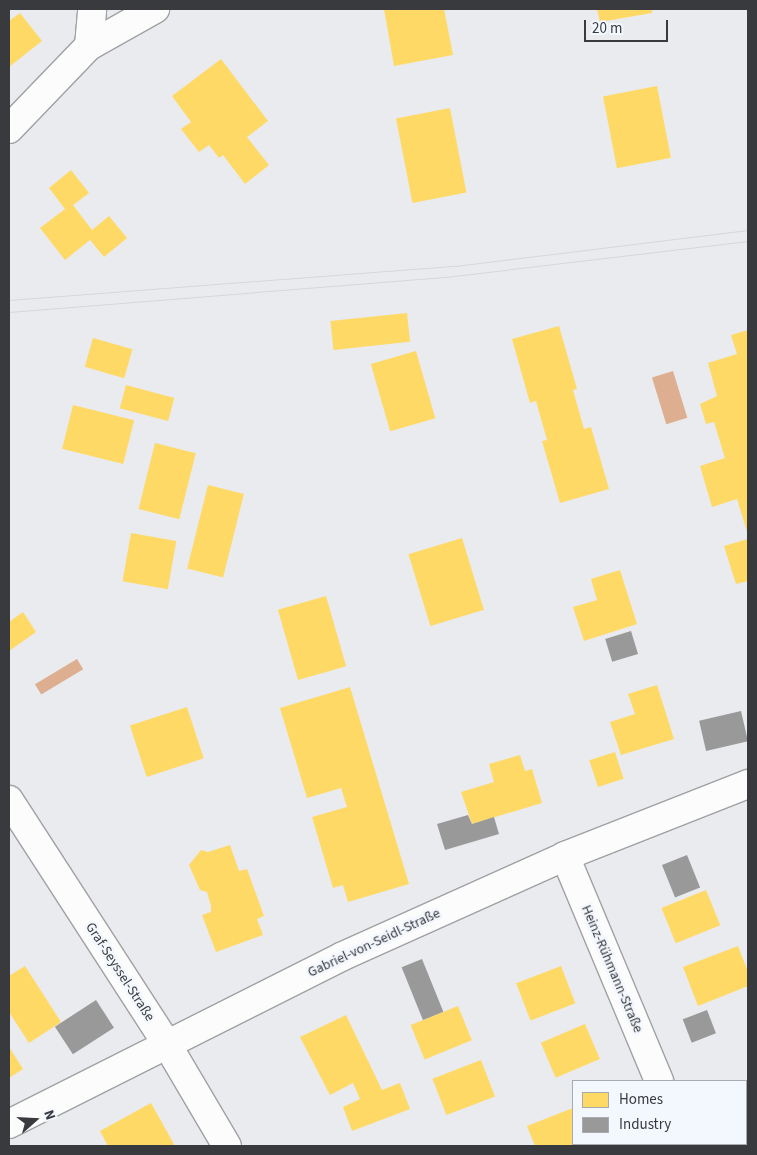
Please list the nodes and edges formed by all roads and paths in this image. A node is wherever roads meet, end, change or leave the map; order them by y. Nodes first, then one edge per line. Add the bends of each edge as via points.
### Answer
1 (92, 9) edge
2 (154, 9) edge
3 (89, 46) junction
4 (9, 129) edge
5 (748, 784) edge
6 (9, 800) edge
7 (565, 856) junction
8 (168, 1046) junction
9 (659, 1080) edge
10 (9, 1124) edge
11 (227, 1146) edge

1 - 3 street
2 - 3 street
3 - 4 street
5 - 7 street, Gabriel-von-Seidl-Straße
6 - 8 street, Graf-Seyssel-Straße
7 - 8 street, Gabriel-von-Seidl-Straße via 343,956
7 - 9 street, Heinz-Rühmann-Straße
8 - 10 street, Gabriel-von-Seidl-Straße
8 - 11 street, Graf-Seyssel-Straße

